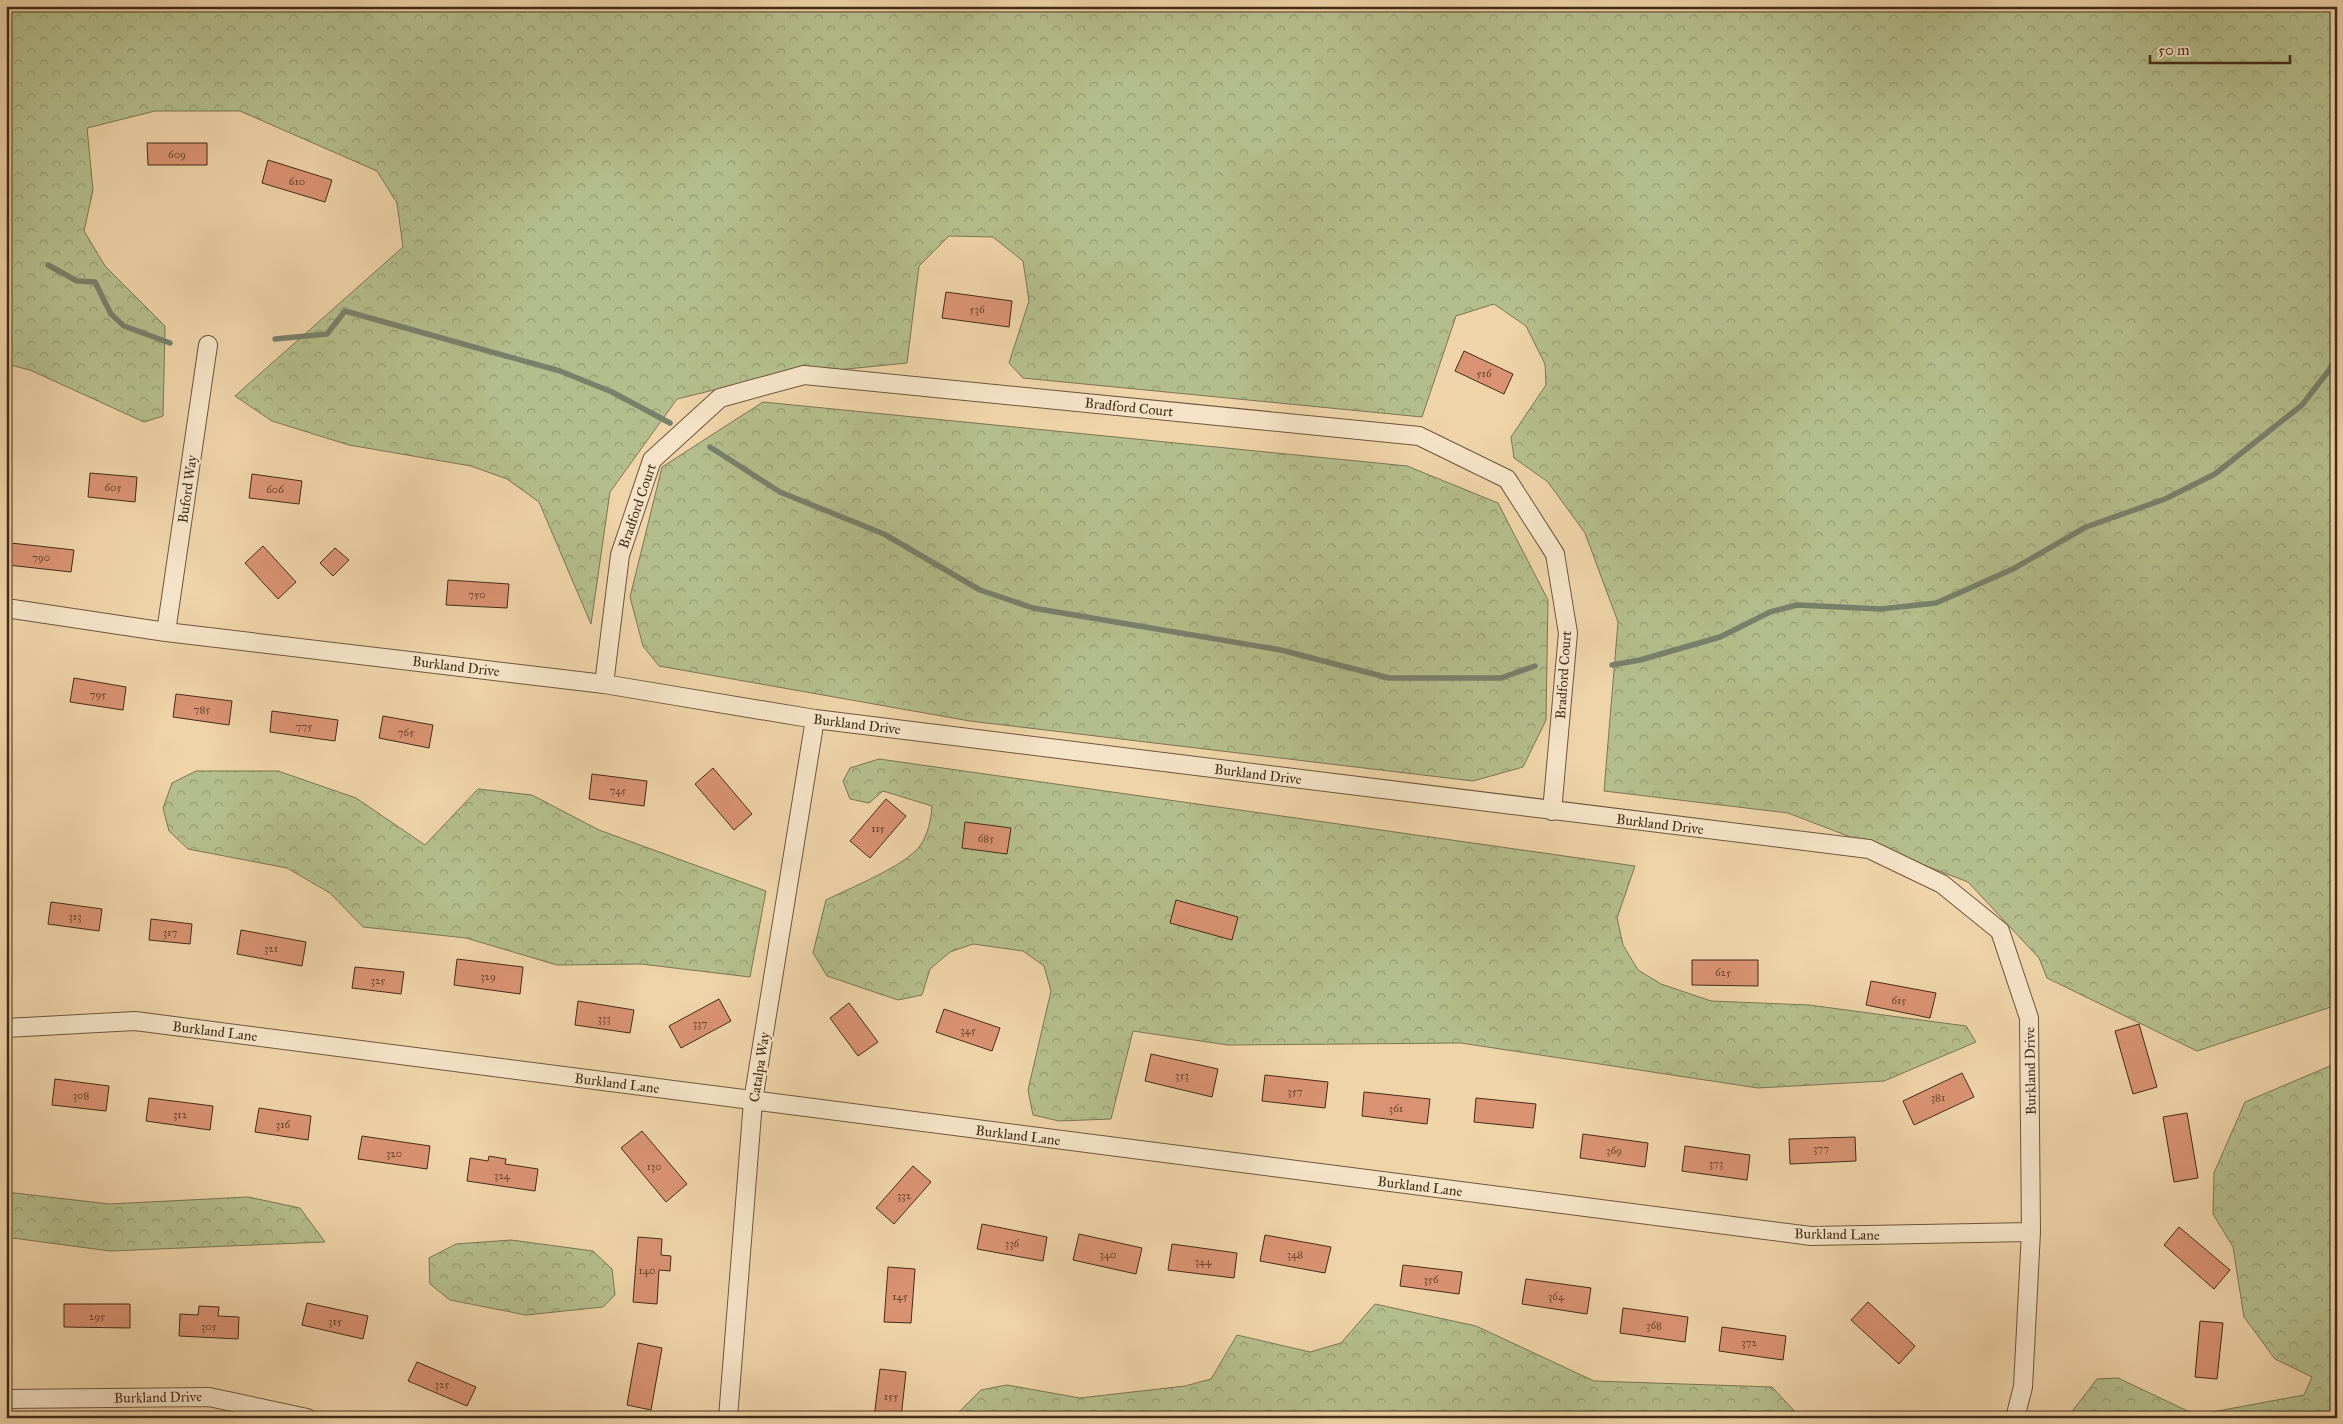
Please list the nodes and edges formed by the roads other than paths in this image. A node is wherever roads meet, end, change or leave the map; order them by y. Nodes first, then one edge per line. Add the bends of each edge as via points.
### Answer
1 (208, 345) dead end
2 (6, 608) edge
3 (166, 632) junction
4 (604, 684) junction
5 (815, 719) junction
6 (1552, 811) junction
7 (6, 1028) edge
8 (753, 1101) junction
9 (2031, 1232) junction
10 (6, 1399) edge
11 (307, 1418) edge
12 (728, 1418) edge
13 (2015, 1418) edge

1 - 3 street, Buford Way
2 - 3 street, Burkland Drive
3 - 4 street, Burkland Drive
4 - 5 street, Burkland Drive
4 - 6 street, Bradford Court via 620,555 652,460 720,398 804,375 1418,436 1507,479 1555,554 1568,633
5 - 6 street, Burkland Drive
5 - 8 street, Catalpa Way
6 - 9 street, Burkland Drive via 1869,849 1942,884 2000,931 2029,1018
7 - 8 street, Burkland Lane via 136,1021
8 - 9 street, Burkland Lane via 1811,1236
8 - 12 street, Catalpa Way
9 - 13 street, Burkland Drive via 2023,1387
10 - 11 street, Burkland Drive via 209,1397

